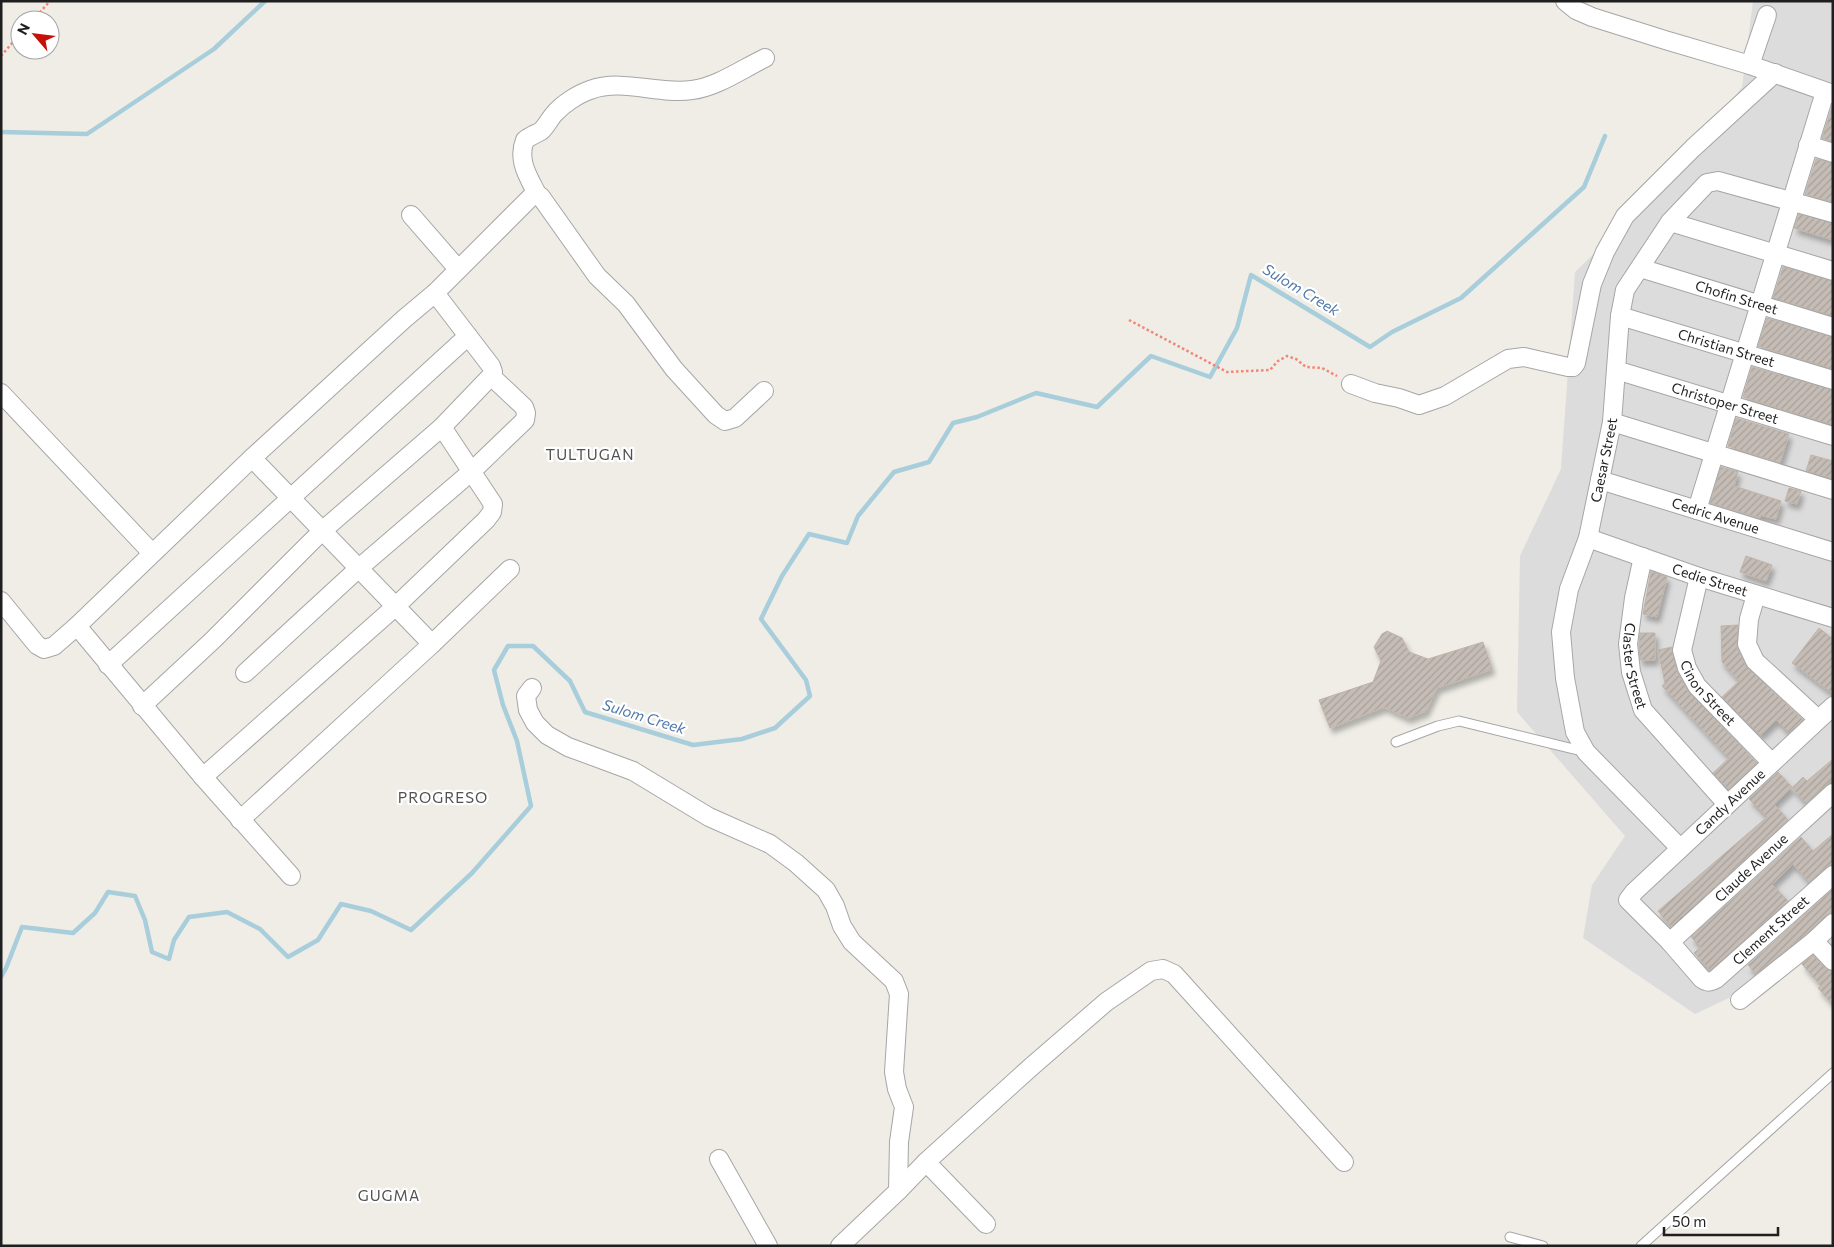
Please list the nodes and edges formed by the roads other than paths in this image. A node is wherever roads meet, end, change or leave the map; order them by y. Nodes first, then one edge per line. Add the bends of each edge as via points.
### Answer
1 (1565, 1) edge
2 (1767, 15) dead end
3 (765, 58) dead end
4 (1750, 65) junction
5 (1775, 74) junction
6 (1829, 93) edge
7 (1808, 145) junction
8 (1833, 153) edge
9 (537, 194) junction
10 (1791, 200) junction
11 (1833, 213) edge
12 (412, 215) dead end
13 (1670, 222) junction
14 (1775, 253) junction
15 (1640, 268) junction
16 (458, 269) junction
17 (1833, 271) edge
18 (435, 293) junction
19 (1760, 304) junction
20 (1620, 316) junction
21 (1833, 326) edge
22 (468, 336) junction
23 (1745, 354) junction
24 (1616, 370) junction
25 (491, 376) junction
26 (1833, 380) edge
27 (1351, 384) road end
28 (764, 391) dead end
29 (1, 393) edge
30 (1729, 404) junction
31 (1612, 422) junction
32 (442, 427) junction
33 (1833, 436) edge
34 (1714, 454) junction
35 (252, 458) junction
36 (471, 472) junction
37 (1600, 480) junction
38 (1833, 490) edge
39 (292, 498) junction
40 (1697, 510) junction
41 (322, 531) junction
42 (1588, 538) junction
43 (1833, 552) edge
44 (152, 553) junction
45 (1643, 558) junction
46 (359, 568) junction
47 (510, 569) dead end
48 (1699, 577) junction
49 (1756, 595) junction
50 (1, 601) edge
51 (396, 606) junction
52 (1833, 618) edge
53 (77, 626) junction
54 (432, 644) junction
55 (108, 664) junction
56 (245, 672) dead end
57 (532, 688) dead end
58 (142, 706) junction
59 (1833, 706) edge
60 (1818, 719) junction
61 (1396, 742) dead end
62 (1586, 752) junction
63 (1772, 763) junction
64 (203, 777) junction
65 (1833, 793) edge
66 (1727, 804) junction
67 (240, 820) junction
68 (1680, 848) junction
69 (1833, 875) edge
70 (291, 876) dead end
71 (1833, 923) edge
72 (1814, 941) junction
73 (1670, 942) junction
74 (1833, 961) edge
75 (1740, 1000) dead end
76 (1833, 1073) edge
77 (719, 1159) dead end
78 (926, 1162) junction
79 (1344, 1162) dead end
80 (898, 1191) junction
81 (986, 1224) dead end
82 (1510, 1237) dead end
83 (768, 1246) edge
84 (840, 1246) edge
85 (1543, 1246) edge
86 (1641, 1246) edge

1 - 4 street via 1592,17
2 - 4 street
3 - 9 street via 715,83 692,90 606,86 589,90 571,100 557,110 542,130 525,140 522,148 523,168
4 - 5 street
5 - 6 street
5 - 27 street via 1625,216 1592,284 1573,367 1524,357 1508,359 1445,396 1420,405
6 - 7 street
7 - 8 street
7 - 10 street
9 - 16 street
9 - 28 street via 597,276 626,304 674,369 716,415 725,421 735,418
10 - 11 street, Caesar Street
10 - 13 street, Caesar Street via 1713,181 1707,183
10 - 14 street
12 - 16 street
13 - 14 street
13 - 15 street, Caesar Street
14 - 17 street
14 - 19 street
15 - 19 street, Chofin Street
15 - 20 street, Caesar Street via 1625,290
16 - 18 street
18 - 22 street
18 - 35 street
19 - 21 street, Chofin Street
19 - 23 street
20 - 23 street, Christian Street
20 - 24 street, Caesar Street
22 - 25 street via 491,366 494,372
22 - 39 street
23 - 26 street, Christian Street
23 - 30 street
24 - 30 street, Christoper Street
24 - 31 street, Caesar Street
25 - 32 street
25 - 36 street via 524,407 525,420
29 - 44 street
30 - 33 street, Christoper Street
30 - 34 street
31 - 34 street
31 - 37 street, Caesar Street
32 - 36 street
32 - 41 street
34 - 38 street
34 - 40 street
35 - 39 street
35 - 44 street
36 - 46 street
36 - 51 street via 493,504 492,512
37 - 40 street, Cedric Avenue
37 - 42 street, Caesar Street
39 - 41 street
39 - 55 street
40 - 43 street, Cedric Avenue
41 - 46 street
41 - 58 street
42 - 45 street, Cedie Street
42 - 62 street, Caesar Street via 1569,589 1561,632 1575,732
44 - 53 street
45 - 48 street, Cedie Street
45 - 66 street, Claster Street via 1628,644 1631,672 1643,710
46 - 51 street
46 - 56 street
47 - 54 street
48 - 49 street, Cedie Street
48 - 63 street, Cinon Street via 1682,650 1687,668 1697,686
49 - 52 street, Cedie Street
49 - 60 street via 1749,619 1747,644 1755,661
50 - 53 street via 37,645 44,649 54,646
51 - 54 street
51 - 64 street
53 - 55 street
54 - 67 street
55 - 58 street
57 - 80 street via 526,696 528,710 547,735 568,747 633,771 708,817 770,844 796,863 826,890 852,942 894,981 899,994 894,1072 904,1107 898,1151
58 - 64 street
59 - 60 street, Candy Avenue
60 - 63 street, Candy Avenue
61 - 62 lane via 1458,721
62 - 68 street, Caesar Street
63 - 66 street, Candy Avenue
64 - 67 street
65 - 73 street, Claude Avenue
66 - 68 street, Candy Avenue
67 - 70 street
68 - 73 street, Candy Avenue via 1628,900
69 - 73 street, Clement Street via 1716,979 1707,982 1702,979
71 - 72 street
72 - 74 street
72 - 75 street
76 - 86 lane
77 - 83 street
78 - 79 street via 1106,1002 1151,971 1163,969 1174,974
78 - 80 street
78 - 81 street
80 - 84 street
82 - 85 lane

